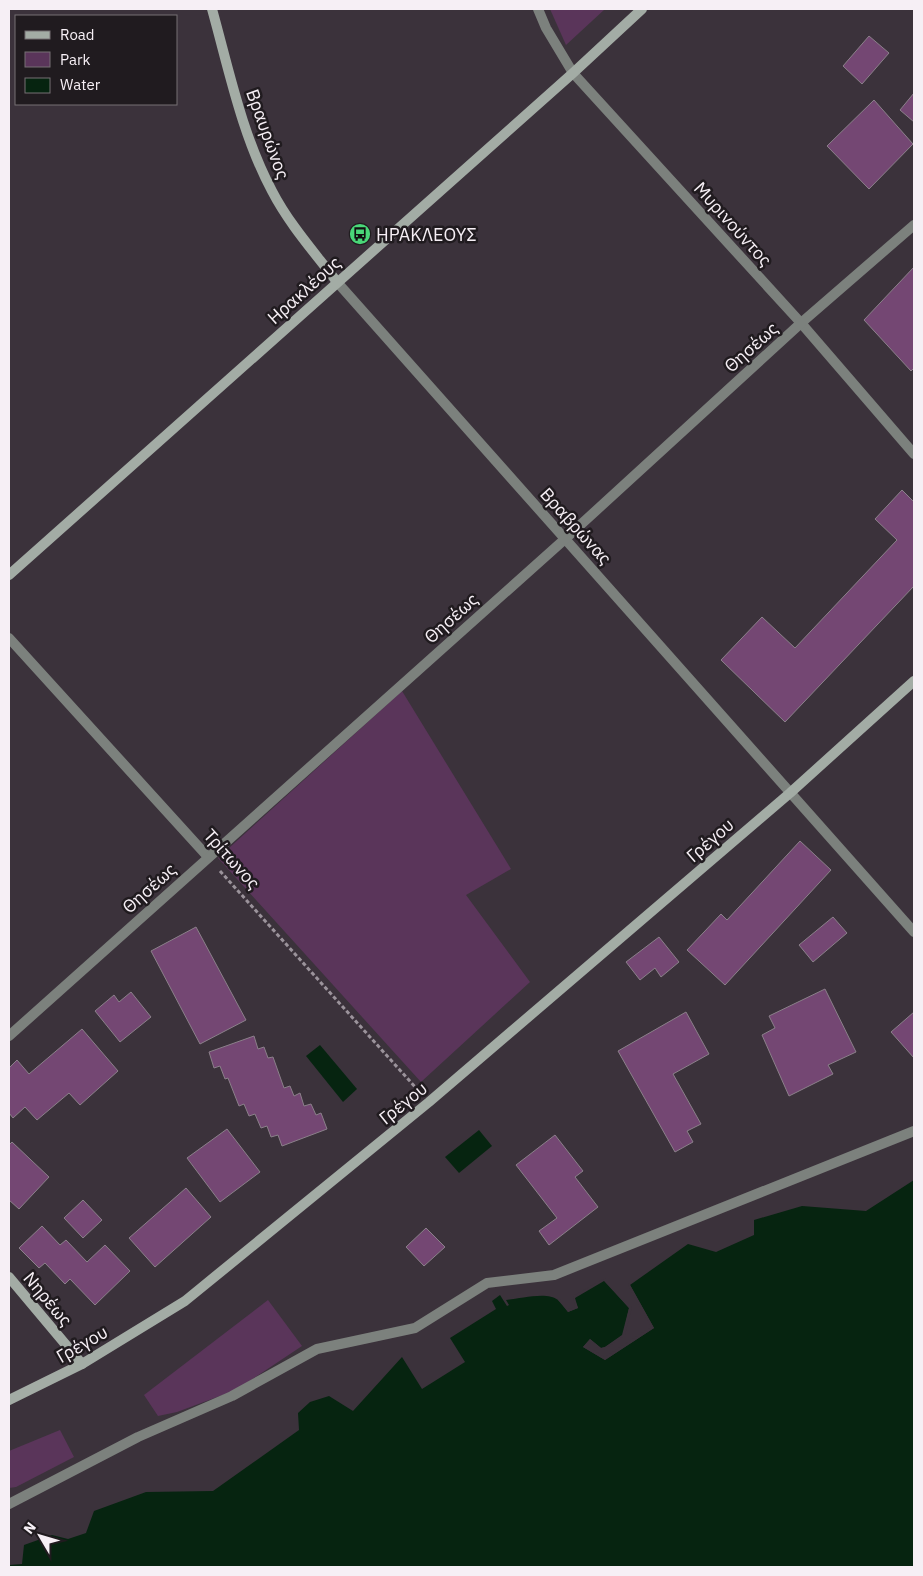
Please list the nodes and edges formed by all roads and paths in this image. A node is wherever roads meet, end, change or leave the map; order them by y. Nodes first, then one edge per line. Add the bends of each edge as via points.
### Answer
1 (212, 9) edge
2 (538, 9) edge
3 (642, 9) edge
4 (573, 73) junction
5 (914, 224) edge
6 (337, 282) junction
7 (801, 323) junction
8 (914, 454) edge
9 (565, 539) junction
10 (9, 575) edge
11 (9, 638) edge
12 (914, 681) edge
13 (790, 792) junction
14 (208, 857) junction
15 (914, 932) edge
16 (9, 1036) edge
17 (429, 1102) junction
18 (914, 1131) edge
19 (9, 1277) edge
20 (82, 1364) junction
21 (9, 1400) edge
22 (9, 1504) edge

1 - 6 main road, Βραυρώνος via 249,138 272,191
2 - 4 street, Μυρινούντος
3 - 4 main road, Ηρακλέους
4 - 6 main road, Ηρακλέους
4 - 7 street, Μυρινούντος
5 - 7 street, Θησέως
6 - 9 street, Βραβρώνας
6 - 10 main road, Ηρακλέους
7 - 8 street, Μυρινούντος
7 - 9 street, Θησέως
9 - 13 street, Βραβρώνας
9 - 14 street, Θησέως
11 - 14 street, Τρίτωνος
12 - 13 main road, Γρέγου
13 - 15 street, Βραβρώνας
13 - 17 main road, Γρέγου
14 - 16 street, Θησέως
14 - 17 path, Τρίτωνος
17 - 20 main road, Γρέγου via 185,1301
18 - 22 street via 554,1275 487,1283 415,1328 317,1349 232,1396 138,1437
19 - 20 main road, Νηρέως
20 - 21 main road, Γρέγου

